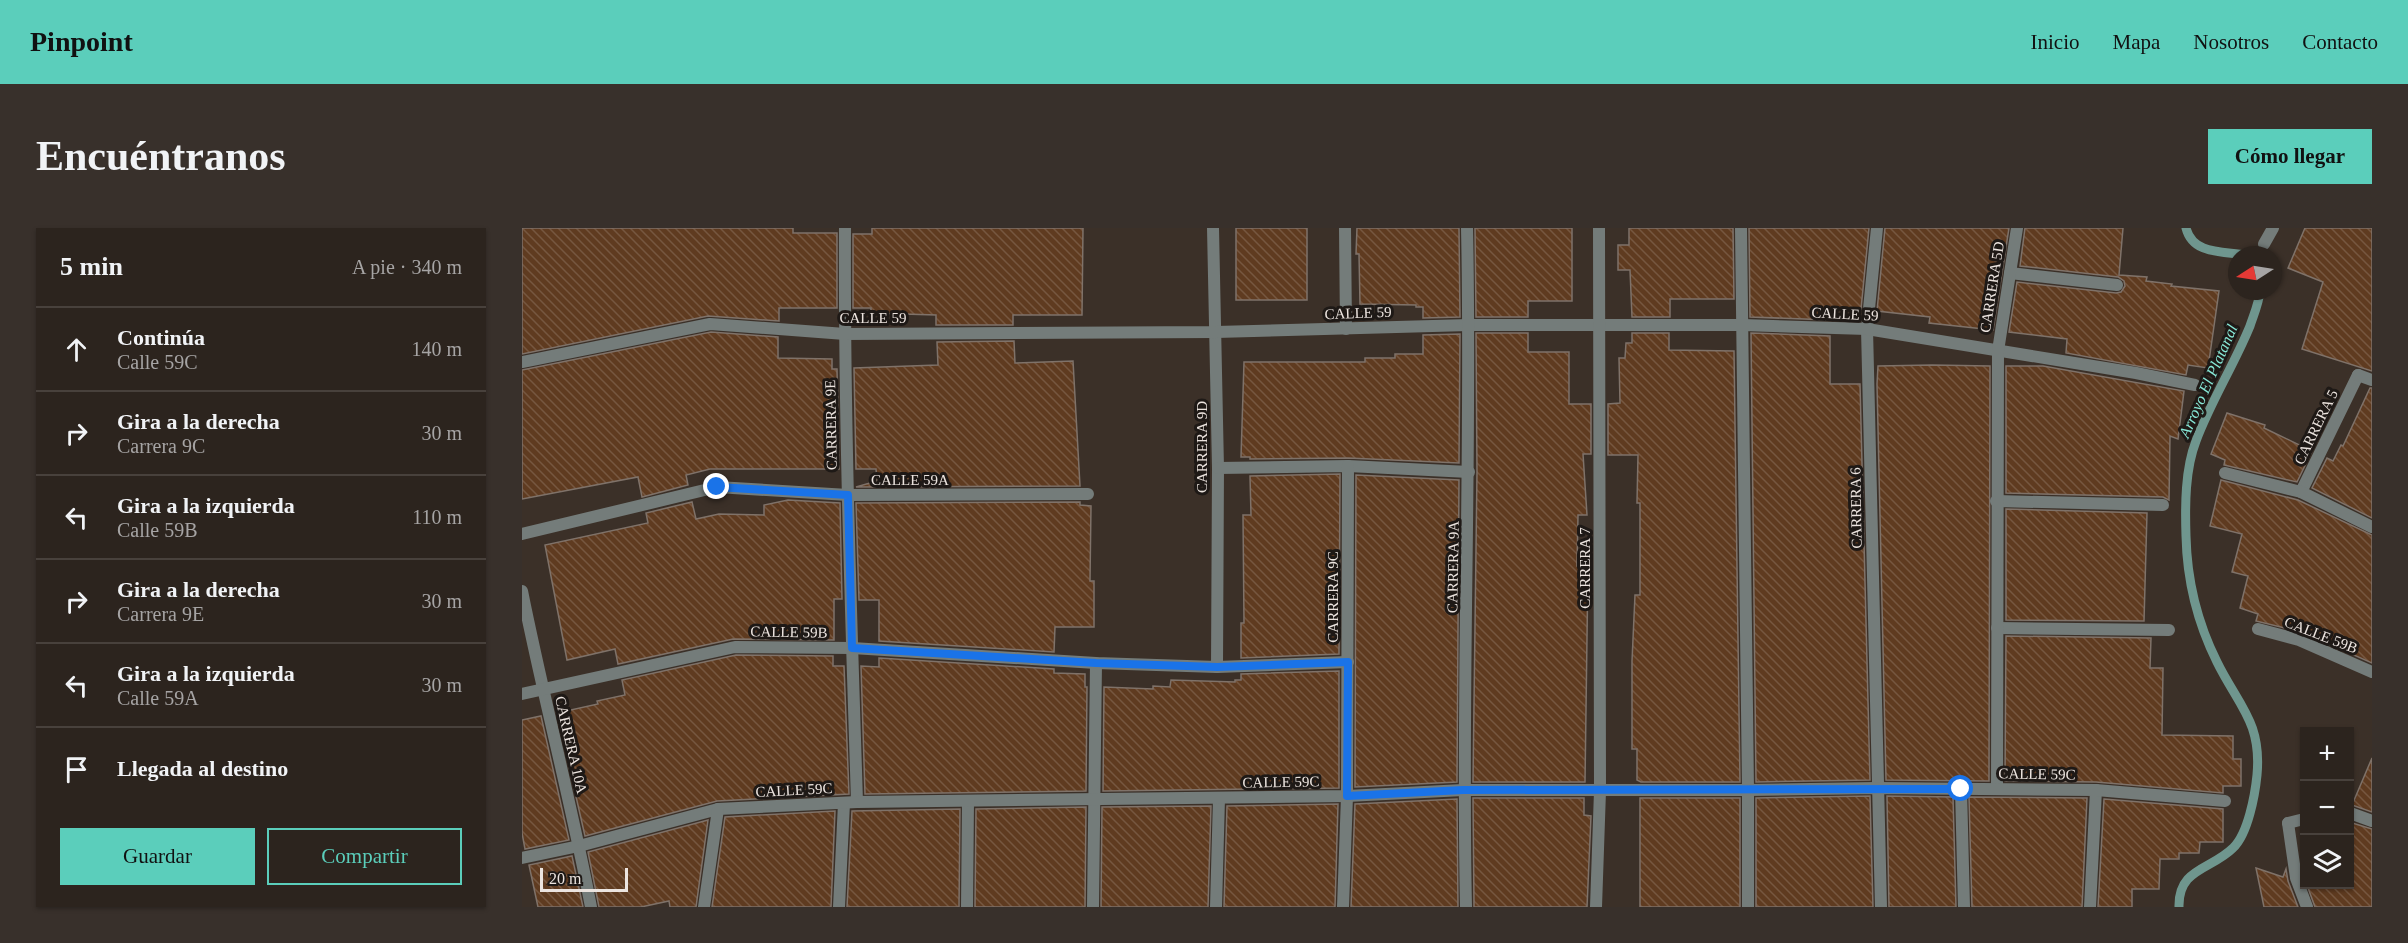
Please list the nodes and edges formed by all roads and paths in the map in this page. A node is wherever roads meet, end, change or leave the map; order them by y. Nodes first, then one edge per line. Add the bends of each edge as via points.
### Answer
1 (845, 228) edge
2 (1213, 228) edge
3 (1345, 228) edge
4 (1467, 228) edge
5 (1599, 228) edge
6 (1740, 228) edge
7 (1877, 228) edge
8 (2017, 228) edge
9 (2273, 228) edge
10 (2264, 244) dead end
11 (2010, 273) junction
12 (2117, 285) dead end
13 (1469, 325) junction
14 (1600, 326) junction
15 (1743, 326) junction
16 (1346, 329) junction
17 (1867, 329) junction
18 (1216, 332) junction
19 (844, 334) junction
20 (1998, 351) junction
21 (522, 362) edge
22 (2372, 380) edge
23 (2195, 385) dead end
24 (1348, 466) junction
25 (1218, 468) junction
26 (1469, 472) junction
27 (2225, 473) dead end
28 (2301, 492) junction
29 (1088, 494) dead end
30 (848, 495) junction
31 (1996, 501) junction
32 (2163, 506) dead end
33 (2372, 527) edge
34 (522, 534) edge
35 (522, 591) edge
36 (1997, 628) junction
37 (2258, 629) dead end
38 (2169, 630) dead end
39 (852, 648) junction
40 (1348, 662) junction
41 (1096, 663) junction
42 (1217, 667) junction
43 (2372, 672) edge
44 (542, 690) junction
45 (522, 694) edge
46 (1877, 788) junction
47 (1961, 789) junction
48 (1997, 789) junction
49 (1463, 790) junction
50 (1748, 790) junction
51 (2096, 790) junction
52 (1600, 791) junction
53 (1347, 796) junction
54 (1219, 798) junction
55 (1095, 800) junction
56 (968, 801) junction
57 (2225, 801) dead end
58 (857, 802) junction
59 (844, 803) junction
60 (718, 809) junction
61 (2354, 815) edge
62 (2300, 820) edge
63 (2372, 821) edge
64 (579, 846) junction
65 (522, 858) edge
66 (591, 907) edge
67 (704, 907) edge
68 (839, 907) edge
69 (967, 907) edge
70 (1093, 907) edge
71 (1216, 907) edge
72 (1342, 907) edge
73 (1466, 907) edge
74 (1596, 907) edge
75 (1748, 907) edge
76 (1881, 907) edge
77 (1964, 907) edge
78 (2090, 907) edge
79 (2307, 907) edge

1 - 19 street, CARRERA 9E
2 - 18 street, CARRERA 9D
3 - 16 street
4 - 13 street, CARRERA 9A
5 - 14 street, CARRERA 7
6 - 15 street
7 - 17 street, CARRERA 6
8 - 11 street, CARRERA 5D
9 - 10 street
11 - 12 street
11 - 20 street, CARRERA 5D
13 - 14 street, CALLE 59
13 - 16 street, CALLE 59
13 - 26 street, CARRERA 9A
14 - 15 street, CALLE 59
14 - 52 street, CARRERA 7
15 - 17 street, CALLE 59
15 - 50 street
16 - 18 street, CALLE 59
17 - 20 street, CALLE 59
17 - 46 street, CARRERA 6
18 - 19 street, CALLE 59
18 - 25 street, CARRERA 9D
19 - 21 street, CALLE 59 via 710,324
19 - 30 street, CARRERA 9E
20 - 23 street, CALLE 59
20 - 31 street, CARRERA 5D
22 - 28 street, CARRERA 5 via 2358,375
24 - 25 street
24 - 26 street
24 - 40 street, CARRERA 9C
25 - 42 street, CARRERA 9D
26 - 49 street, CARRERA 9A
27 - 28 street
28 - 33 street
29 - 30 street, CALLE 59A
30 - 34 street, CALLE 59A via 717,487
30 - 39 street, CARRERA 9E
31 - 32 street
31 - 36 street, CARRERA 5D
35 - 44 street, CARRERA 10A
36 - 38 street
36 - 48 street, CARRERA 5D
37 - 43 street, CALLE 59B via 2299,640
39 - 41 street, CALLE 59B
39 - 44 street, CALLE 59B via 735,647
39 - 58 street, CARRERA 9E
40 - 42 street, CALLE 59B
40 - 53 street, CARRERA 9C
41 - 42 street, CALLE 59B
41 - 55 street
44 - 45 street, CALLE 59B
44 - 64 street, CARRERA 10A
46 - 47 street, CALLE 59C
46 - 50 street, CALLE 59C
46 - 76 street, CARRERA 6
47 - 48 street, CALLE 59C
47 - 77 street
48 - 51 street, CALLE 59C
49 - 52 street, CALLE 59C
49 - 53 street, CALLE 59C
49 - 73 street, CARRERA 9A
50 - 52 street, CALLE 59C
50 - 75 street
51 - 57 street, CALLE 59C
51 - 78 street
52 - 74 street, CARRERA 7
53 - 54 street, CALLE 59C
53 - 72 street, CARRERA 9C
54 - 55 street, CALLE 59C
54 - 71 street
55 - 56 street, CALLE 59C
55 - 70 street
56 - 58 street, CALLE 59C
56 - 69 street
58 - 59 street, CALLE 59C
59 - 60 street, CALLE 59C
59 - 68 street
60 - 64 street, CALLE 59C
60 - 67 street
61 - 63 street
62 - 79 street via 2288,823 2296,878
64 - 65 street, CALLE 59C
64 - 66 street, CARRERA 10A

